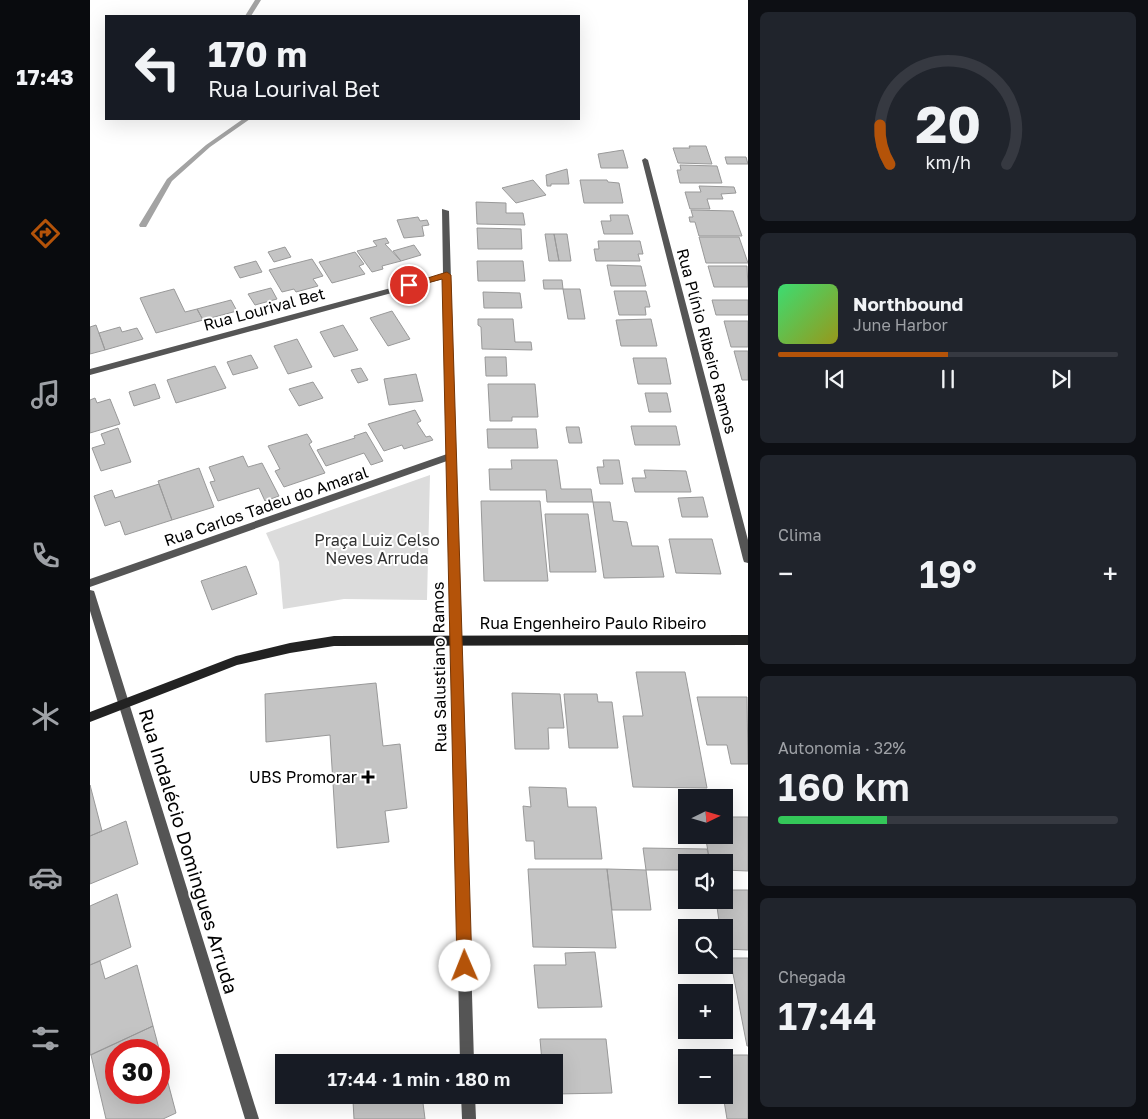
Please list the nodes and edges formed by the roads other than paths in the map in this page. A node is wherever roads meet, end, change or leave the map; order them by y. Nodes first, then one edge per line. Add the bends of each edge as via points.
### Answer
1 (644, 160) dead end
2 (445, 212) dead end
3 (447, 275) junction
4 (90, 372) edge
5 (451, 456) junction
6 (748, 558) edge
7 (90, 583) edge
8 (90, 594) edge
9 (456, 640) junction
10 (748, 640) edge
11 (124, 704) junction
12 (90, 717) edge
13 (467, 1054) edge
14 (468, 1104) edge
15 (252, 1119) edge
16 (469, 1119) edge

1 - 6 street, Rua Plínio Ribeiro Ramos
2 - 3 street, Rua Salustiano Ramos
3 - 4 street, Rua Lourival Bet
3 - 5 street, Rua Salustiano Ramos
5 - 7 street, Rua Carlos Tadeu do Amaral
5 - 9 street, Rua Salustiano Ramos
8 - 11 street, Rua Indalécio Domingues Arruda
9 - 10 street, Rua Engenheiro Paulo Ribeiro
9 - 11 street, Rua Engenheiro Paulo Ribeiro via 334,641 290,648 236,661
9 - 13 street, Rua Salustiano Ramos
11 - 12 street, Rua Engenheiro Paulo Ribeiro
11 - 15 street, Rua Indalécio Domingues Arruda
14 - 16 street

